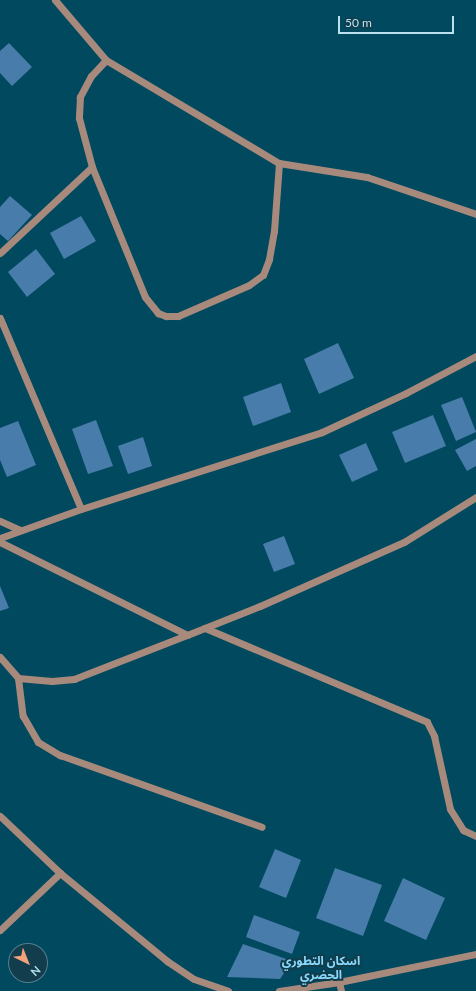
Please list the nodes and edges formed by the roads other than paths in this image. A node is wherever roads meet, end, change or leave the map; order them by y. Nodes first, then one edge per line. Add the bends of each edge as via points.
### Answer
1 (55, 0) edge
2 (106, 60) junction
3 (279, 163) junction
4 (92, 166) junction
5 (476, 214) edge
6 (0, 253) edge
7 (0, 318) edge
8 (476, 356) edge
9 (476, 497) edge
10 (81, 509) junction
11 (0, 521) edge
12 (20, 530) junction
13 (0, 538) edge
14 (0, 542) edge
15 (205, 628) junction
16 (187, 635) junction
17 (0, 657) edge
18 (18, 678) junction
19 (0, 816) edge
20 (262, 827) dead end
21 (476, 836) edge
22 (60, 874) junction
23 (0, 930) edge
24 (476, 954) edge
25 (339, 982) junction
26 (228, 991) edge
27 (279, 991) edge
28 (341, 991) edge

1 - 2 street
2 - 3 street
2 - 4 street via 91,76 80,97 79,118
3 - 4 street via 274,231 263,275 249,285 178,316 158,313 145,297
3 - 5 street via 367,178
4 - 6 street
7 - 10 street
8 - 10 street via 406,393 322,432
9 - 15 street via 404,542
10 - 12 street
11 - 12 street
12 - 13 street
14 - 16 street
15 - 16 street
15 - 21 street via 386,705 416,715 427,722 434,736 450,809 463,830
16 - 18 street via 74,679 52,681
17 - 18 street
18 - 20 street via 23,716 38,742 60,755
19 - 22 street via 34,846
22 - 23 street
22 - 26 street via 194,979
24 - 25 street
25 - 27 street
25 - 28 street

